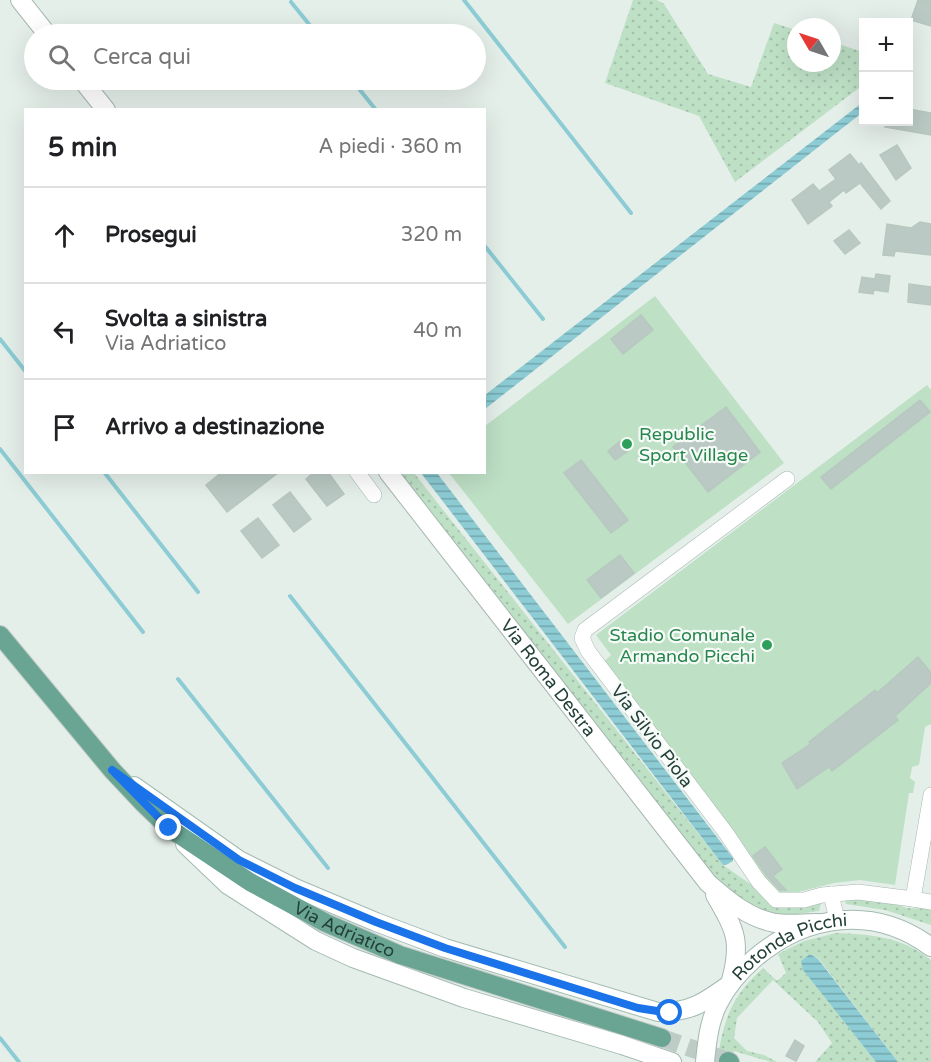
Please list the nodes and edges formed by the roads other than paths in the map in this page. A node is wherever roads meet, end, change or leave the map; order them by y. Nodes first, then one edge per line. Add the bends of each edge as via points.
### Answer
1 (20, 0) edge
2 (39, 24) edge
3 (90, 90) edge
4 (103, 108) edge
5 (358, 474) edge
6 (390, 474) edge
7 (787, 479) dead end
8 (374, 495) dead end
9 (0, 635) edge
10 (112, 770) junction
11 (931, 795) edge
12 (169, 828) junction
13 (708, 883) junction
14 (831, 894) junction
15 (913, 899) junction
16 (931, 902) edge
17 (828, 922) junction
18 (907, 932) junction
19 (931, 939) edge
20 (931, 947) edge
21 (730, 984) junction
22 (662, 1038) tunnel mouth
23 (672, 1062) edge
24 (705, 1062) edge

1 - 2 main road
3 - 4 main road
5 - 8 street
6 - 13 main road, Via Roma Destra
7 - 14 street, Via Silvio Piola via 585,630 582,638 771,896 780,902
9 - 10 main road, Via Adriatico
10 - 12 main road, Via Adriatico
10 - 21 main road via 239,860 295,888 445,948 658,1012 693,1008
11 - 15 street
12 - 22 main road, Via Adriatico via 278,898 364,940 400,955
12 - 23 main road via 228,885 316,941 424,984
13 - 17 main road, Via Roma Destra via 741,910 758,918 777,923
13 - 21 main road, Via Roma Destra via 735,933 736,962
14 - 15 street, Via Silvio Piola via 858,892
14 - 17 street
15 - 16 street, Via Silvio Piola
17 - 18 main road, Rotonda Picchi via 855,919
17 - 21 main road, Rotonda Picchi via 782,938 750,962
18 - 19 main road
18 - 20 main road, Rotonda Picchi
21 - 24 main road, Rotonda Picchi via 711,1024

